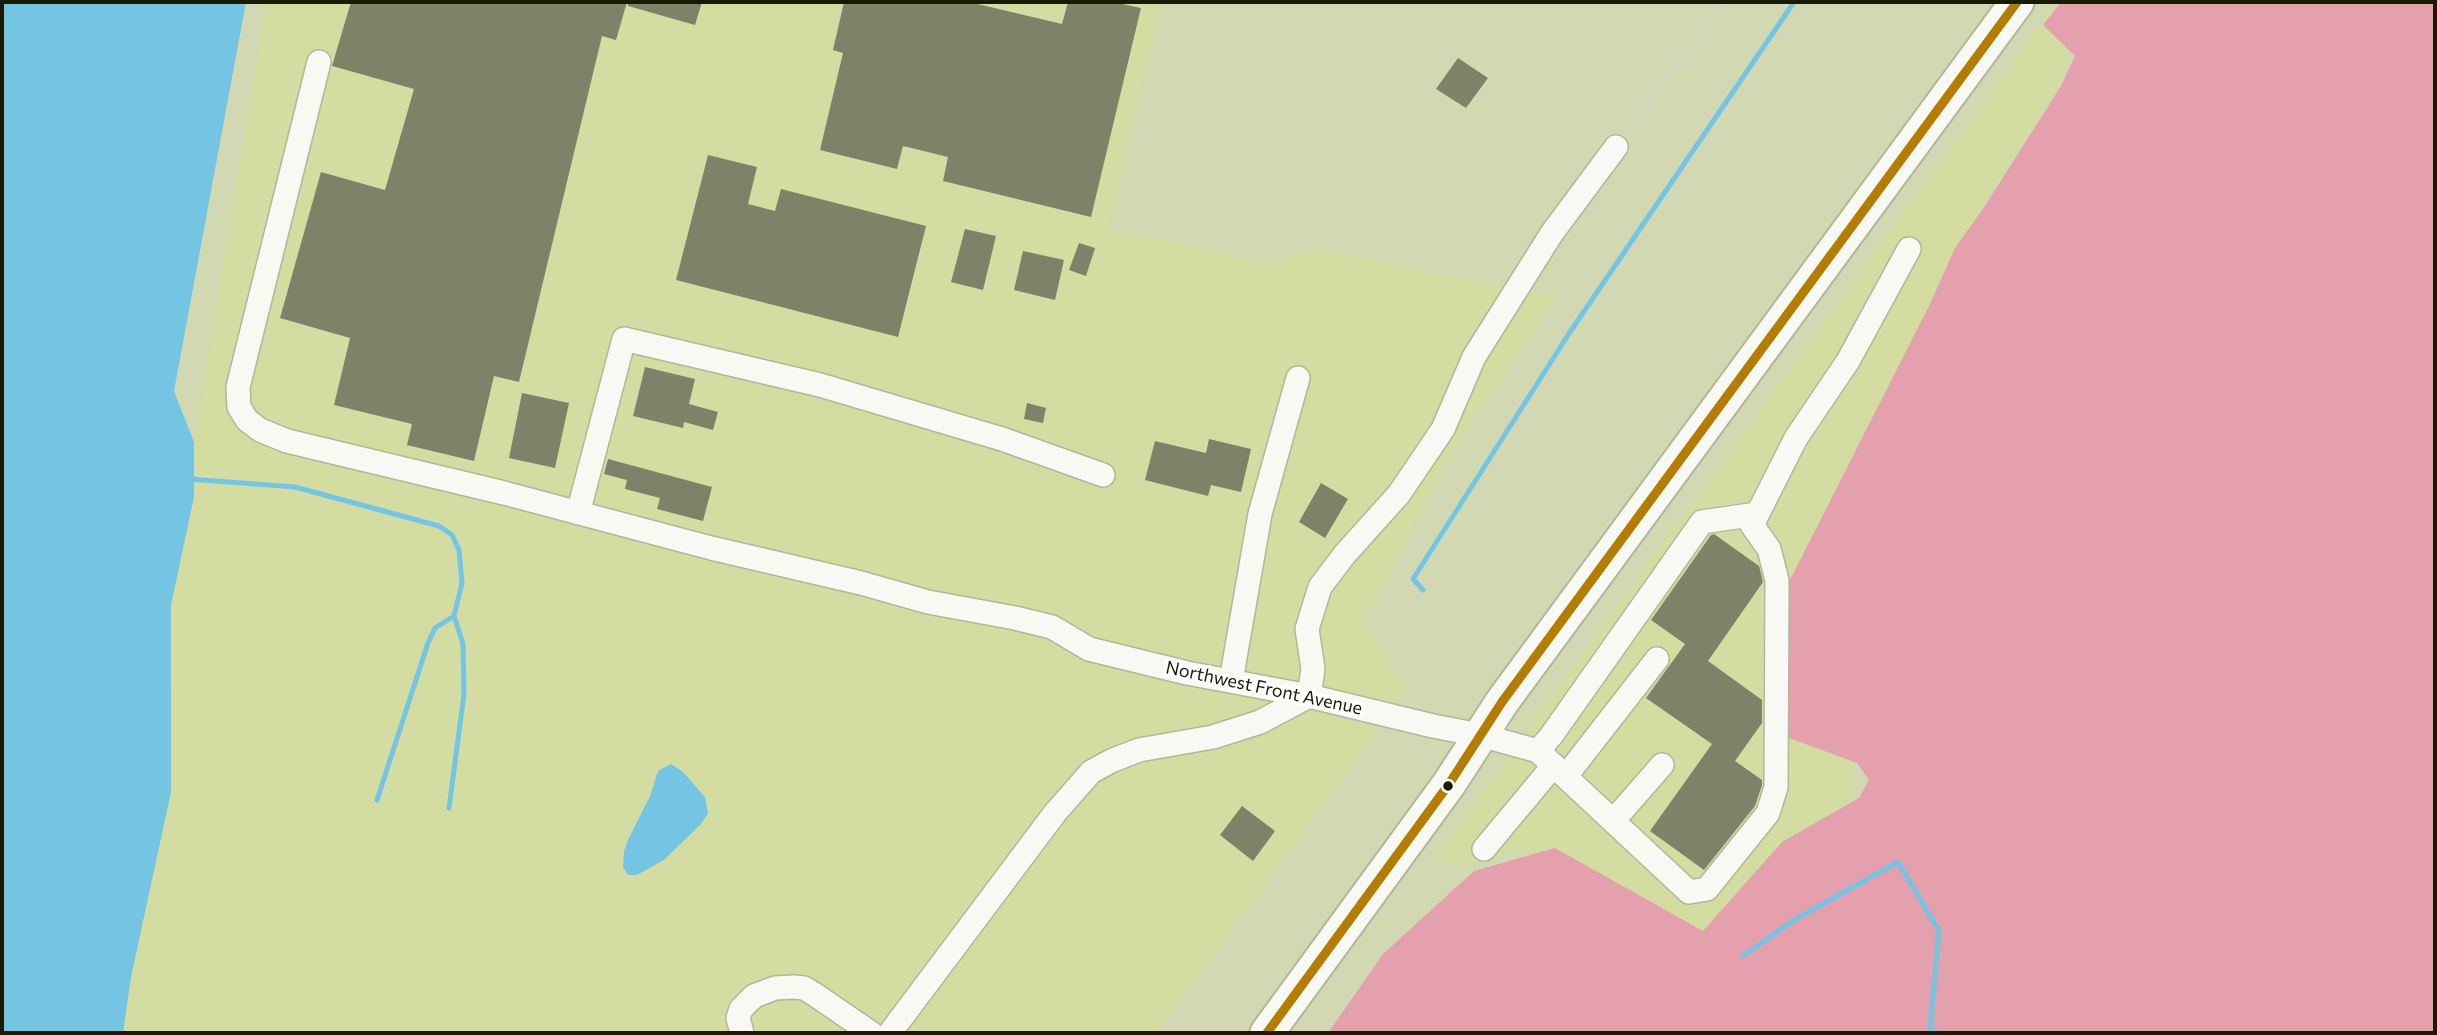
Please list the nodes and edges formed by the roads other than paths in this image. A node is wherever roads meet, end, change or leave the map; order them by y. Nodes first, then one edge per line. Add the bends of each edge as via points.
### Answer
1 (2017, 2) edge
2 (319, 62) dead end
3 (1616, 147) road end
4 (1909, 249) dead end
5 (1298, 378) dead end
6 (1103, 475) dead end
7 (578, 513) junction
8 (1757, 514) junction
9 (1657, 659) dead end
10 (1231, 681) junction
11 (1309, 696) junction
12 (1480, 735) junction
13 (1553, 764) junction
14 (1662, 765) dead end
15 (1613, 821) junction
16 (1484, 849) dead end
17 (742, 1033) edge
18 (871, 1033) edge
19 (890, 1033) edge
20 (1267, 1033) edge

1 - 12 highway
2 - 7 lane, Northwest Front Avenue via 248,341 238,387 239,407 260,430 287,441
3 - 11 lane via 1552,233 1474,357 1443,429 1407,483 1320,587 1307,629 1313,669
4 - 8 lane via 1848,361 1796,438
5 - 10 lane via 1260,513
6 - 7 lane via 1002,439 820,385 624,339
7 - 10 lane, Northwest Front Avenue via 928,602 1052,627 1089,649
8 - 13 lane via 1702,522 1551,736
8 - 15 lane via 1752,525 1769,549 1777,580 1777,764 1769,813 1707,889 1689,892
9 - 13 lane
10 - 11 lane, Northwest Front Avenue
11 - 12 lane, Northwest Front Avenue
11 - 19 lane via 1260,722 1213,737 1139,751 1091,772 1055,813
12 - 13 lane, Northwest Front Avenue
12 - 20 highway
13 - 15 lane
13 - 16 lane
14 - 15 lane
17 - 18 lane via 738,1018 754,996 794,987 814,993

